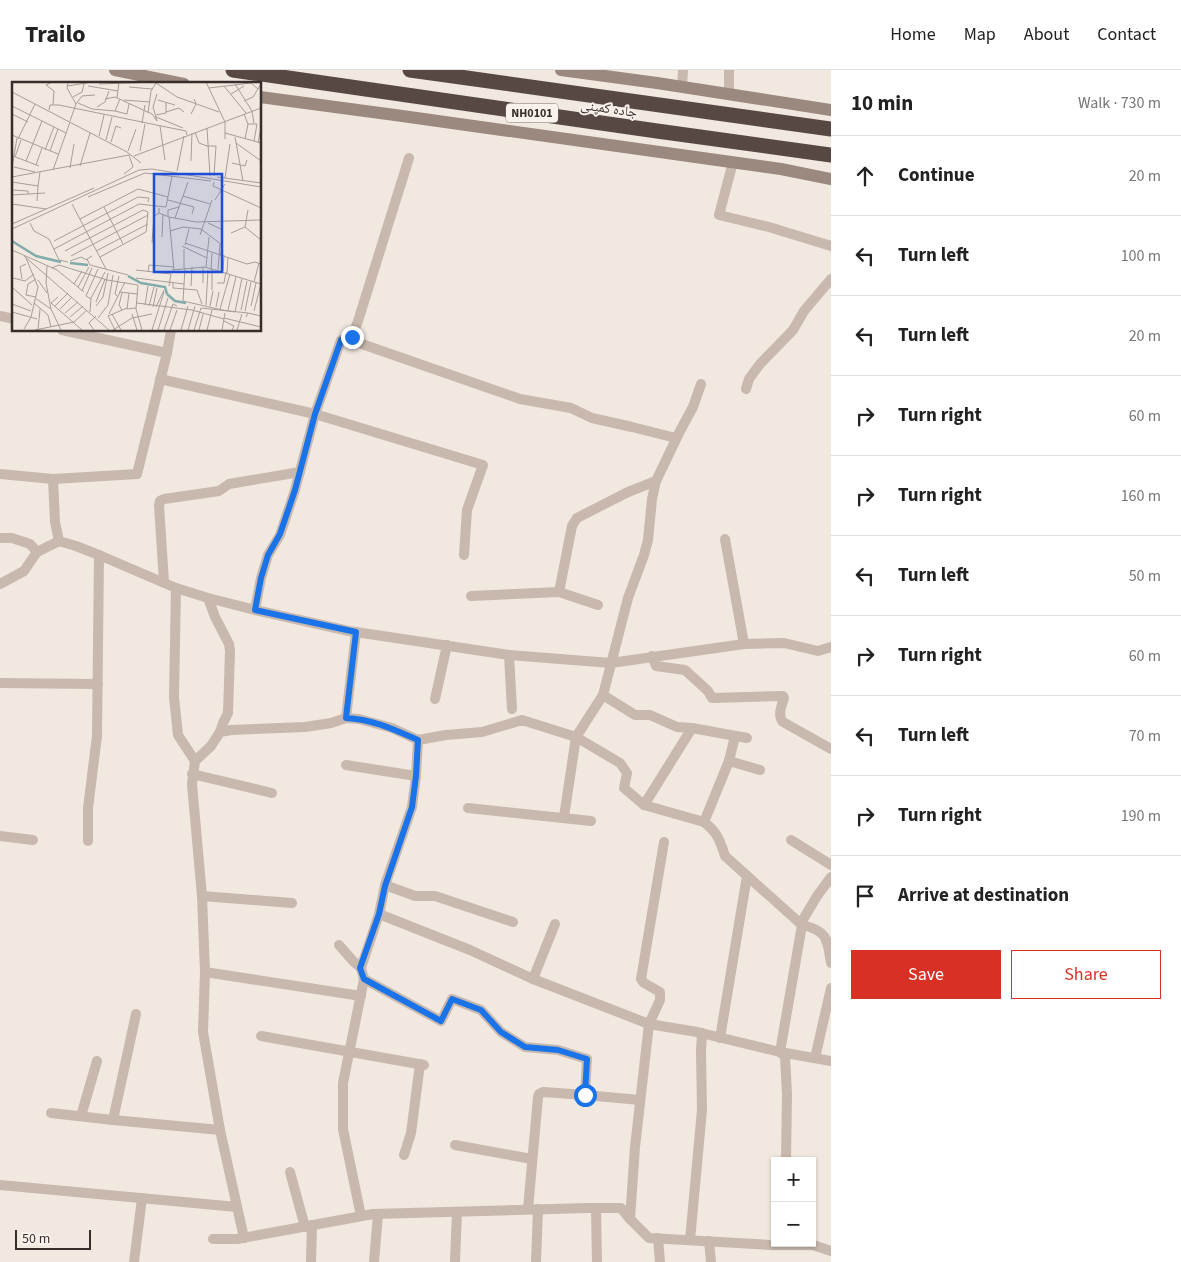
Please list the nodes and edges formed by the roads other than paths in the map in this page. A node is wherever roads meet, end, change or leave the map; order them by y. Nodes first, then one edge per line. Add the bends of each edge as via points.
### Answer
1 (115, 70) edge
2 (233, 70) edge
3 (410, 70) edge
4 (561, 70) edge
5 (683, 70) edge
6 (729, 70) edge
7 (174, 82) edge
8 (682, 87) junction
9 (729, 94) junction
10 (261, 97) edge
11 (831, 110) edge
12 (831, 129) edge
13 (831, 155) edge
14 (409, 158) dead end
15 (733, 162) junction
16 (831, 179) edge
17 (831, 246) edge
18 (831, 279) edge
19 (67, 331) edge
20 (171, 331) edge
21 (352, 337) junction
22 (167, 353) junction
23 (160, 379) junction
24 (701, 384) dead end
25 (746, 389) dead end
26 (315, 414) junction
27 (676, 438) junction
28 (300, 472) junction
29 (0, 474) edge
30 (53, 479) junction
31 (656, 481) junction
32 (0, 538) edge
33 (725, 539) dead end
34 (59, 541) junction
35 (37, 552) junction
36 (99, 555) junction
37 (464, 555) dead end
38 (164, 582) junction
39 (0, 584) edge
40 (176, 588) junction
41 (559, 592) junction
42 (470, 596) dead end
43 (208, 598) junction
44 (598, 605) dead end
45 (255, 610) junction
46 (356, 632) junction
47 (744, 644) junction
48 (447, 645) junction
49 (831, 648) edge
50 (508, 655) junction
51 (652, 656) junction
52 (611, 663) junction
53 (0, 683) edge
54 (98, 684) junction
55 (603, 695) junction
56 (435, 699) dead end
57 (512, 709) dead end
58 (346, 718) junction
59 (692, 728) junction
60 (220, 732) junction
61 (736, 736) junction
62 (576, 737) junction
63 (747, 738) dead end
64 (418, 740) junction
65 (831, 749) edge
66 (195, 761) junction
67 (729, 761) junction
68 (346, 765) dead end
69 (760, 770) dead end
70 (192, 774) junction
71 (416, 776) junction
72 (272, 794) dead end
73 (644, 805) junction
74 (468, 808) dead end
75 (564, 817) junction
76 (591, 821) dead end
77 (704, 822) junction
78 (0, 836) edge
79 (33, 840) dead end
80 (791, 840) dead end
81 (88, 841) dead end
82 (664, 842) dead end
83 (831, 865) edge
84 (746, 876) junction
85 (831, 877) edge
86 (385, 886) junction
87 (202, 896) junction
88 (292, 903) dead end
89 (379, 914) junction
90 (513, 922) dead end
91 (554, 924) dead end
92 (802, 924) junction
93 (338, 945) dead end
94 (831, 963) edge
95 (360, 968) junction
96 (206, 972) junction
97 (364, 979) junction
98 (533, 979) junction
99 (831, 988) edge
100 (361, 996) junction
101 (136, 1014) dead end
102 (828, 1019) edge
103 (649, 1024) junction
104 (702, 1033) junction
105 (261, 1036) dead end
106 (720, 1038) junction
107 (349, 1051) junction
108 (780, 1052) junction
109 (814, 1058) junction
110 (97, 1060) dead end
111 (831, 1061) edge
112 (585, 1095) junction
113 (640, 1100) junction
114 (51, 1113) dead end
115 (81, 1116) junction
116 (113, 1120) junction
117 (220, 1130) junction
118 (455, 1145) dead end
119 (404, 1155) dead end
120 (786, 1157) edge
121 (532, 1160) junction
122 (290, 1172) dead end
123 (0, 1185) edge
124 (142, 1198) junction
125 (237, 1207) junction
126 (596, 1208) junction
127 (533, 1209) junction
128 (457, 1212) junction
129 (378, 1214) junction
130 (361, 1216) junction
131 (630, 1219) junction
132 (308, 1226) junction
133 (244, 1238) junction
134 (658, 1238) junction
135 (213, 1239) dead end
136 (690, 1240) junction
137 (709, 1241) junction
138 (771, 1244) edge
139 (816, 1246) edge
140 (831, 1251) edge
141 (134, 1262) edge
142 (311, 1262) edge
143 (374, 1262) edge
144 (455, 1262) edge
145 (536, 1262) edge
146 (597, 1262) edge
147 (660, 1262) edge
148 (711, 1262) edge

1 - 7 street
2 - 13 highway, جاده کمپنی / NH0101
3 - 12 highway, جاده کمپنی / NH0101
4 - 8 street
5 - 8 street
6 - 9 street
8 - 9 street
9 - 11 street
10 - 15 street
14 - 21 street
15 - 16 street
15 - 17 street via 719,215
18 - 25 street via 804,311 793,330 760,364
19 - 22 street
20 - 22 street
21 - 26 street via 341,340
21 - 27 street via 359,343 520,398 571,408 592,418
22 - 23 street
23 - 26 street
23 - 30 street via 137,474
24 - 27 street
26 - 28 street
26 - 37 street via 483,465 467,510
27 - 31 street
28 - 38 street via 229,484 219,491 160,500
28 - 45 street via 280,534 268,555
29 - 30 street
30 - 34 street
31 - 41 street via 577,518 572,526
31 - 52 street via 648,540
32 - 35 street via 30,544
33 - 47 street
34 - 35 street
34 - 36 street
35 - 39 street via 24,571
36 - 38 street
36 - 54 street
38 - 40 street
40 - 43 street
40 - 66 street via 174,697 178,735
41 - 42 street
41 - 44 street
43 - 45 street
43 - 60 street via 230,651 228,713
45 - 46 street
46 - 48 street
46 - 58 street
47 - 49 street via 784,644 818,651
47 - 51 street
48 - 50 street
48 - 56 street
50 - 52 street
50 - 57 street
51 - 52 street
51 - 65 street via 656,666 685,670 712,698 783,696 780,719
52 - 55 street
53 - 54 street
54 - 81 street
55 - 59 street via 635,715 650,715 677,727
55 - 62 street
58 - 60 street via 305,727
58 - 64 street via 392,728
59 - 61 street
59 - 73 street
60 - 66 street
61 - 63 street
61 - 67 street
62 - 64 street via 522,720 482,732
62 - 73 street via 620,763 627,773 624,788
62 - 75 street
64 - 71 street
66 - 70 street
67 - 69 street
67 - 77 street
68 - 71 street
70 - 72 street
70 - 87 street
71 - 86 street via 412,807
73 - 77 street
74 - 75 street
75 - 76 street
77 - 84 street via 720,840 724,856
78 - 79 street
80 - 83 street
82 - 103 street via 641,979 660,992 660,1000
84 - 92 street
84 - 106 street
85 - 92 street
86 - 89 street
86 - 90 street via 415,896 435,896
87 - 88 street
87 - 96 street
89 - 95 street
89 - 98 street
91 - 98 street
92 - 94 street via 817,929 827,941
92 - 108 street
93 - 95 street
95 - 97 street
96 - 100 street
96 - 117 street via 203,1032
97 - 100 street
97 - 112 street via 441,1021 452,999 481,1010 501,1032 525,1047 558,1050 587,1059
98 - 103 street
99 - 102 street
100 - 107 street
101 - 116 street
102 - 109 street
103 - 104 street
103 - 113 street
104 - 106 street
104 - 136 street via 702,1110
105 - 107 street
106 - 108 street
107 - 119 street via 422,1064 411,1133
107 - 130 street via 343,1083 343,1129
108 - 109 street
108 - 120 street via 785,1056
109 - 111 street
110 - 115 street
112 - 113 street
112 - 121 street via 539,1094
113 - 131 street
114 - 115 street
115 - 116 street
116 - 117 street
117 - 125 street
118 - 121 street
121 - 127 street
122 - 132 street
123 - 124 street
124 - 125 street
124 - 141 street
125 - 133 street
126 - 127 street
126 - 131 street via 621,1208
126 - 146 street
127 - 128 street
127 - 145 street
128 - 129 street
128 - 144 street
129 - 130 street
129 - 143 street
130 - 132 street
131 - 134 street via 649,1238
132 - 133 street
132 - 142 street
133 - 135 street
134 - 136 street
134 - 147 street
136 - 137 street
137 - 138 street
137 - 148 street
139 - 140 street

